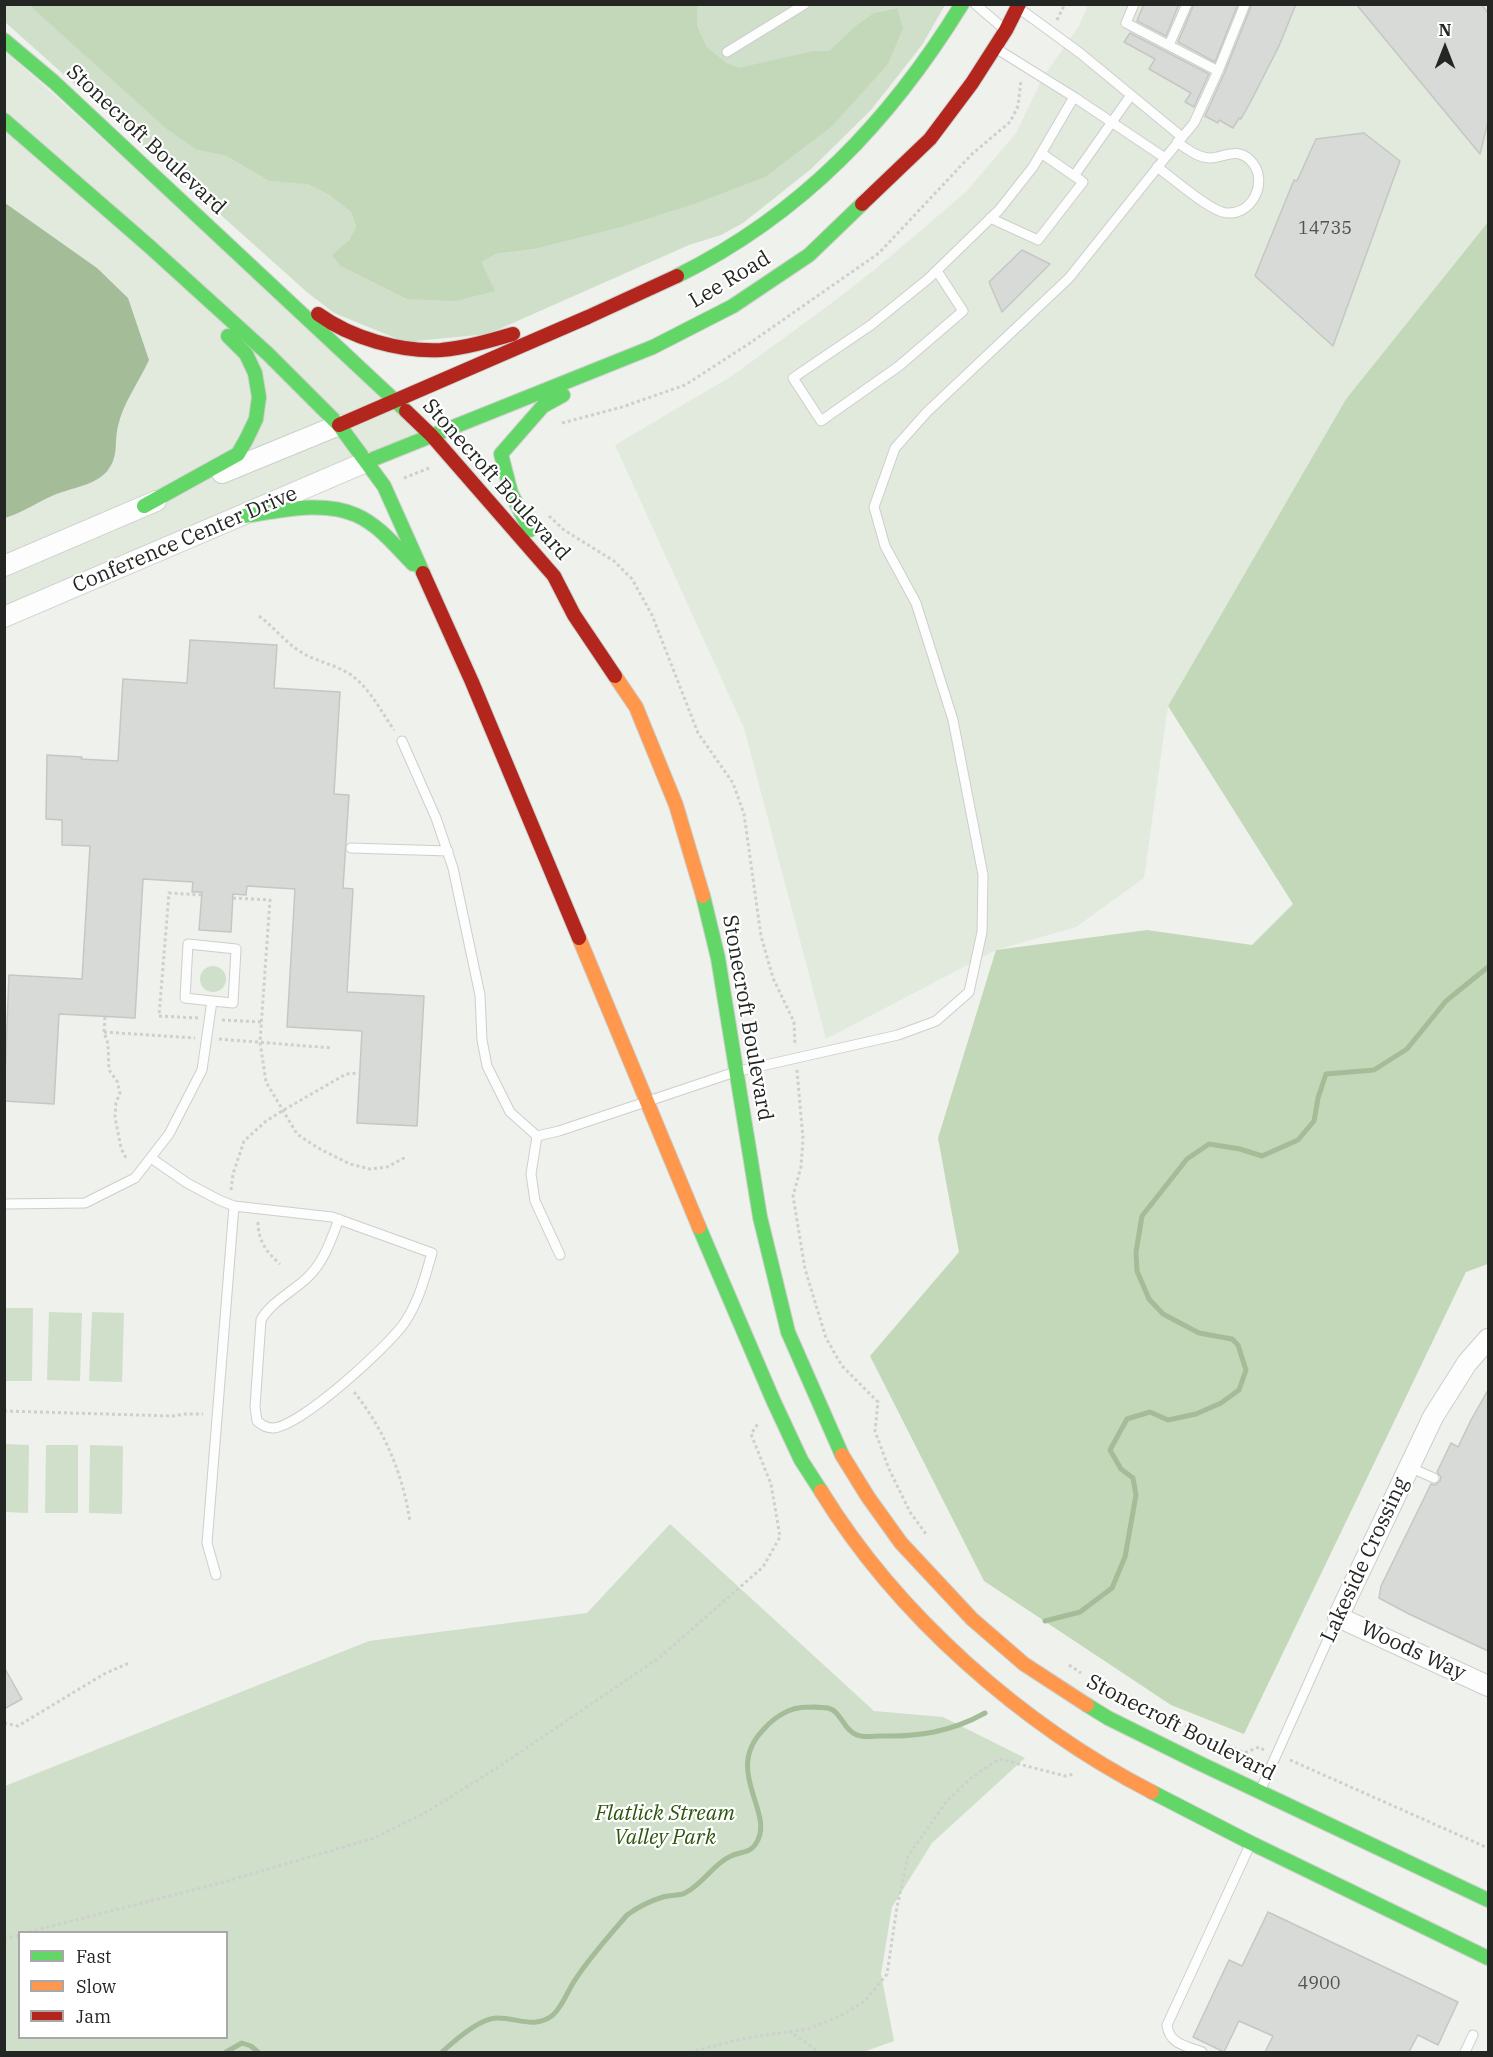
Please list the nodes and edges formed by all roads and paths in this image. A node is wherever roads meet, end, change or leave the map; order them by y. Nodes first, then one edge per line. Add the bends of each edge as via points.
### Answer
1 (805, 4) edge
2 (962, 4) edge
3 (975, 4) edge
4 (1065, 4) edge
5 (1134, 4) edge
6 (1187, 4) edge
7 (1245, 4) edge
8 (1019, 6) edge
9 (1054, 24) dead end
10 (1006, 30) junction
11 (4, 40) edge
12 (1169, 45) junction
13 (995, 48) junction
14 (727, 52) dead end
15 (1218, 71) junction
16 (1131, 95) junction
17 (1074, 97) junction
18 (4, 120) edge
19 (1111, 122) junction
20 (19, 133) junction
21 (1180, 140) junction
22 (1041, 153) junction
23 (1164, 158) junction
24 (1157, 167) junction
25 (1074, 176) junction
26 (200, 218) junction
27 (990, 218) junction
28 (937, 271) junction
29 (640, 294) junction
30 (653, 347) junction
31 (396, 401) junction
32 (339, 425) junction
33 (432, 435) junction
34 (366, 462) junction
35 (436, 465) dead end
36 (398, 480) dead end
37 (144, 506) junction
38 (545, 512) dead end
39 (244, 516) junction
40 (4, 566) edge
41 (424, 575) junction
42 (554, 576) junction
43 (259, 616) dead end
44 (4, 617) edge
45 (402, 741) joint
46 (351, 848) dead end
47 (448, 851) junction
48 (233, 897) dead end
49 (212, 1001) junction
50 (105, 1017) dead end
51 (796, 1057) junction
52 (735, 1072) junction
53 (360, 1073) dead end
54 (647, 1100) junction
55 (282, 1111) junction
56 (537, 1136) junction
57 (406, 1157) dead end
58 (151, 1158) junction
59 (127, 1160) dead end
60 (4, 1204) edge
61 (232, 1205) junction
62 (259, 1210) junction
63 (339, 1219) junction
64 (560, 1255) dead end
65 (280, 1264) dead end
66 (1488, 1339) edge
67 (345, 1382) junction
68 (773, 1400) junction
69 (4, 1411) edge
70 (217, 1415) junction
71 (1409, 1467) junction
72 (1434, 1479) dead end
73 (410, 1522) dead end
74 (928, 1538) dead end
75 (216, 1575) dead end
76 (1338, 1617) junction
77 (1064, 1662) dead end
78 (129, 1663) dead end
79 (1083, 1674) dead end
80 (1488, 1686) edge
81 (1101, 1687) dead end
82 (4, 1723) edge
83 (1275, 1755) junction
84 (1087, 1756) junction
85 (1260, 1791) junction
86 (1251, 1843) junction
87 (1488, 1848) edge
88 (1488, 1900) edge
89 (33, 1931) edge
90 (1488, 1958) edge
91 (789, 2031) junction
92 (1473, 2035) dead end
93 (690, 2052) edge
94 (819, 2052) edge
95 (1202, 2052) edge
96 (1465, 2052) edge

1 - 14 lane
2 - 29 main road, Lee Road via 943,37 885,113 802,196 706,262
3 - 10 lane
4 - 9 path
5 - 12 lane via 1126,23
6 - 12 lane
7 - 15 lane
8 - 10 main road, Lee Road
8 - 16 lane
10 - 13 main road, Lee Road
11 - 26 main road, Stonecroft Boulevard
12 - 15 lane
13 - 17 lane
13 - 30 main road, Lee Road via 930,139 809,255 733,306
15 - 21 lane via 1194,123
16 - 19 lane
16 - 21 lane
17 - 19 lane
17 - 22 lane
18 - 20 main road
19 - 23 lane
19 - 25 lane
20 - 32 main road via 268,354
20 - 37 main road via 71,194 223,330 246,354 255,373 259,397 256,419 238,454
21 - 23 lane
21 - 24 lane via 1197,155 1211,158 1234,153 1250,160 1259,177 1253,201 1235,213 1222,212
22 - 25 lane
22 - 27 lane
23 - 24 lane
24 - 51 lane via 1069,278 927,412 895,448 874,507 885,546 916,603 953,720 983,875 982,932 969,992 936,1021 898,1035
25 - 27 lane via 1083,182 1038,240
26 - 29 main road via 325,319 387,345 414,350 471,346
26 - 31 main road, Stonecroft Boulevard
27 - 28 lane
28 - 28 lane via 963,311 899,366 821,421 793,378 871,325
29 - 31 main road, Lee Road
30 - 33 main road, Lee Road
30 - 42 main road via 543,406 501,454 509,492
31 - 32 main road, Lee Road
31 - 33 main road, Stonecroft Boulevard
32 - 34 main road
32 - 37 street
33 - 34 main road, Lee Road
33 - 42 main road, Stonecroft Boulevard
34 - 39 street, Conference Center Drive
34 - 41 main road via 384,486
35 - 36 path
37 - 40 street
38 - 51 path via 564,530 614,561 632,579 652,615 698,733 733,783 744,814 761,936 773,978 794,1022
39 - 41 main road via 291,510 348,512 373,526
39 - 44 street, Conference Center Drive
41 - 54 main road
42 - 52 main road, Stonecroft Boulevard via 574,615 636,707 676,805 718,958
43 - 45 path via 302,653 348,673 367,688
45 - 47 lane
46 - 47 lane
47 - 56 lane via 480,995 487,1066 510,1112
48 - 55 path via 270,900 260,1042 266,1082
49 - 49 lane via 233,1003 236,949 188,944 185,998
49 - 58 lane via 202,1070 169,1134
50 - 59 path via 109,1070 120,1093 115,1116
51 - 52 lane
51 - 74 path via 803,1139 793,1196 805,1269 826,1338 842,1366 878,1402 875,1431 910,1512
52 - 54 lane
52 - 85 main road, Stonecroft Boulevard via 760,1217 788,1332 838,1448 901,1543 972,1619 1061,1690 1108,1718
53 - 55 path via 346,1074
54 - 56 lane
54 - 68 main road
55 - 57 path via 297,1134 350,1164 370,1169 387,1167
55 - 61 path via 244,1141 233,1174
56 - 64 lane via 531,1174 535,1201
58 - 60 lane via 135,1178 85,1203
58 - 61 lane via 187,1183
61 - 62 lane
61 - 70 lane
62 - 63 lane
62 - 65 path via 258,1236 269,1255
63 - 67 lane via 432,1253 416,1303 404,1323
63 - 67 lane via 317,1267 261,1320 257,1421 264,1427 285,1425
66 - 71 street, Lakeside Crossing via 1447,1393
67 - 73 path via 382,1433
68 - 84 main road via 801,1460 837,1518 891,1587 926,1626 1008,1698
68 - 89 path via 751,1434 771,1484 780,1537 763,1567 659,1658 451,1797 374,1838
69 - 70 path
70 - 75 lane via 207,1543
71 - 72 lane
71 - 76 street, Lakeside Crossing
76 - 80 street, Woods Way
76 - 83 lane, Lakeside Crossing
77 - 79 path
78 - 82 path via 18,1726
81 - 83 path via 1244,1753 1259,1747
83 - 85 lane, Lakeside Crossing
83 - 87 path via 1297,1761
84 - 86 main road
84 - 91 path via 1076,1773 1065,1776 999,1759 971,1778 947,1801 908,1856 887,1974 865,2001 849,2011 808,2029
85 - 88 main road, Stonecroft Boulevard
86 - 90 main road
86 - 95 lane via 1167,2025 1174,2041
91 - 93 path
91 - 94 path
92 - 96 lane

